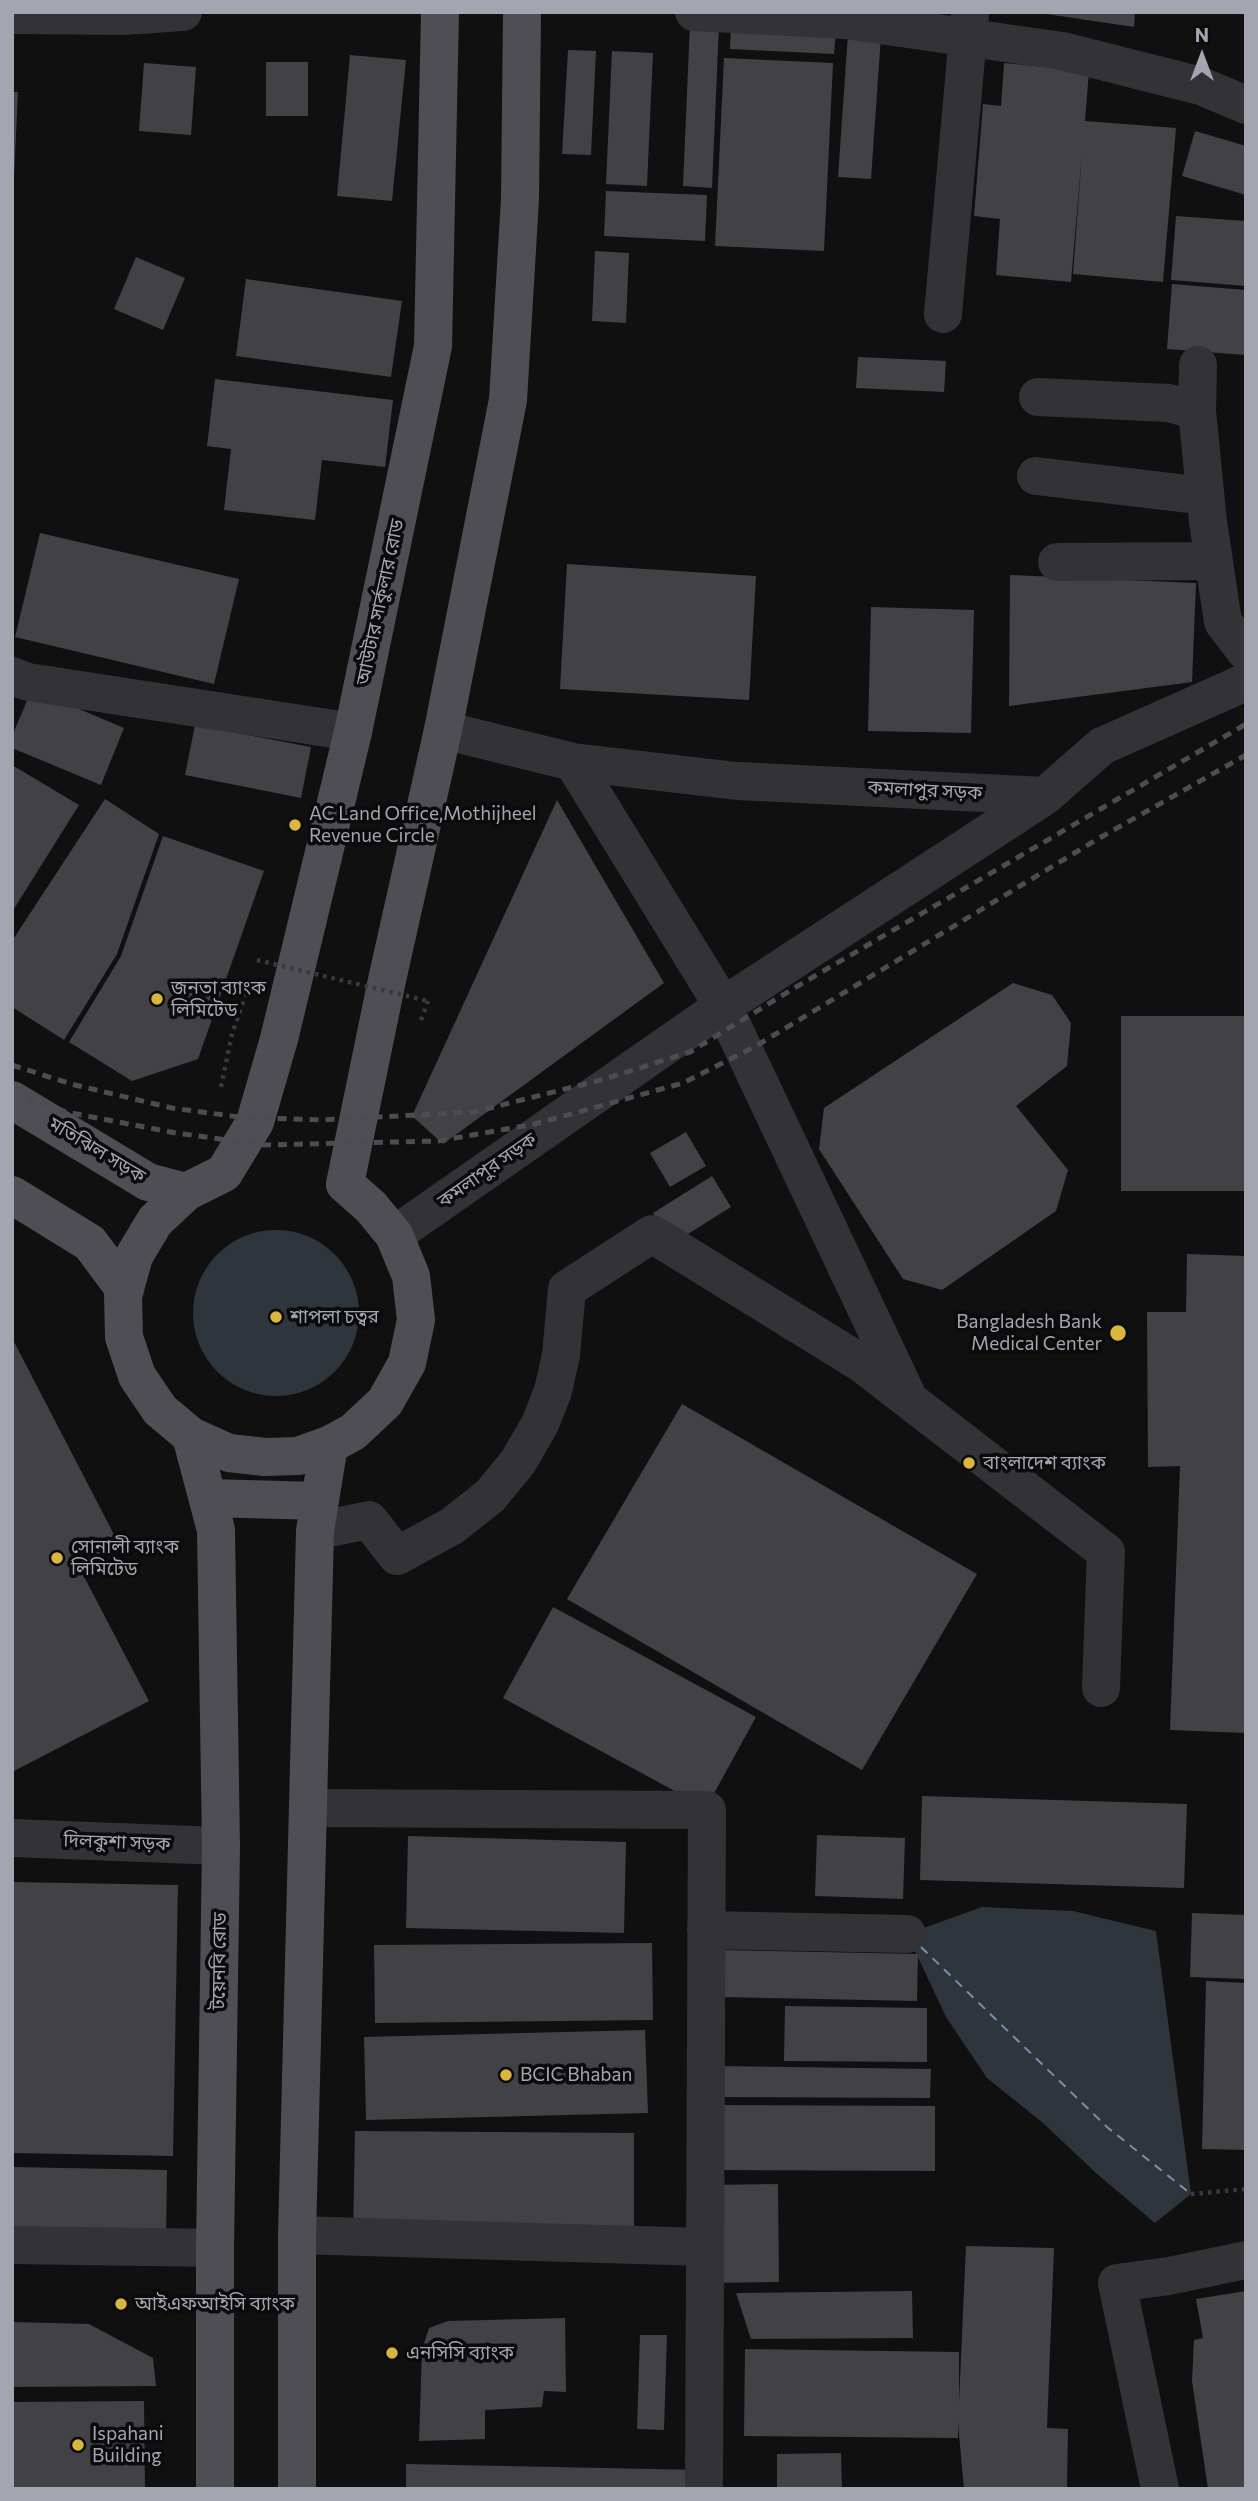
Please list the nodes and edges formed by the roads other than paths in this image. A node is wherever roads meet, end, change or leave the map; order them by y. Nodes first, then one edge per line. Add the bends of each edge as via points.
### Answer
1 (183, 12) edge
2 (440, 12) edge
3 (522, 12) edge
4 (694, 12) edge
5 (12, 15) edge
6 (969, 25) edge
7 (1246, 105) edge
8 (943, 314) dead end
9 (1198, 365) dead end
10 (1038, 397) dead end
11 (1197, 411) junction
12 (1036, 476) dead end
13 (1205, 496) junction
14 (1213, 561) junction
15 (1057, 562) dead end
16 (1246, 652) edge
17 (1246, 682) edge
18 (18, 690) edge
19 (443, 730) junction
20 (353, 732) junction
21 (573, 761) junction
22 (1045, 796) junction
23 (723, 1006) junction
24 (12, 1100) edge
25 (186, 1192) junction
26 (12, 1195) edge
27 (394, 1235) junction
28 (125, 1290) junction
29 (910, 1400) junction
30 (191, 1436) junction
31 (329, 1445) junction
32 (208, 1498) junction
33 (318, 1516) junction
34 (1101, 1688) dead end
35 (308, 1808) junction
36 (12, 1838) edge
37 (221, 1846) junction
38 (706, 1930) junction
39 (907, 1934) dead end
40 (297, 2235) junction
41 (12, 2245) edge
42 (705, 2247) junction
43 (215, 2248) junction
44 (1246, 2260) edge
45 (215, 2489) edge
46 (297, 2489) edge
47 (704, 2489) edge
48 (1160, 2489) edge

1 - 5 street
2 - 20 main road, আউটার সার্কুলার রোড via 433,346
3 - 19 main road via 520,199 508,400
4 - 6 street
6 - 7 street via 1201,86
6 - 8 street
9 - 11 street
10 - 11 street via 1169,403
11 - 13 street
12 - 13 street
13 - 14 street
14 - 15 street
14 - 16 street via 1223,622
17 - 22 street via 1102,746
18 - 20 street
19 - 21 street, কমলাপুর সড়ক
19 - 27 main road via 345,1184
20 - 25 main road, আউটার সার্কুলার রোড via 255,1122 224,1173
21 - 22 street, কমলাপুর সড়ক via 737,781
21 - 23 street
22 - 23 street, কমলাপুর সড়ক
23 - 27 street, কমলাপুর সড়ক
23 - 29 street
24 - 25 main road, মতিঝিল সড়ক via 148,1182
25 - 28 main road via 155,1221 134,1256
26 - 28 main road via 90,1243
27 - 31 main road via 411,1276 415,1309 407,1363 385,1402 354,1432
28 - 30 main road via 124,1337 137,1376 160,1410
29 - 33 street via 861,1363 652,1234 567,1289 553,1391 517,1462 490,1496 452,1526 397,1556 369,1520
29 - 34 street via 1106,1552
30 - 31 main road via 229,1453 265,1457 298,1456
30 - 32 main road, টয়েনবি রোড
31 - 33 main road
32 - 33 main road
32 - 37 main road, টয়েনবি রোড via 216,1530
33 - 35 main road
35 - 38 street via 707,1810
35 - 40 main road
36 - 37 street, দিলকুশা সড়ক
37 - 43 main road, টয়েনবি রোড
38 - 39 street
38 - 42 street
40 - 42 street
40 - 46 main road
41 - 43 street
42 - 47 street
43 - 45 main road, টয়েনবি রোড
44 - 48 street via 1117,2283

